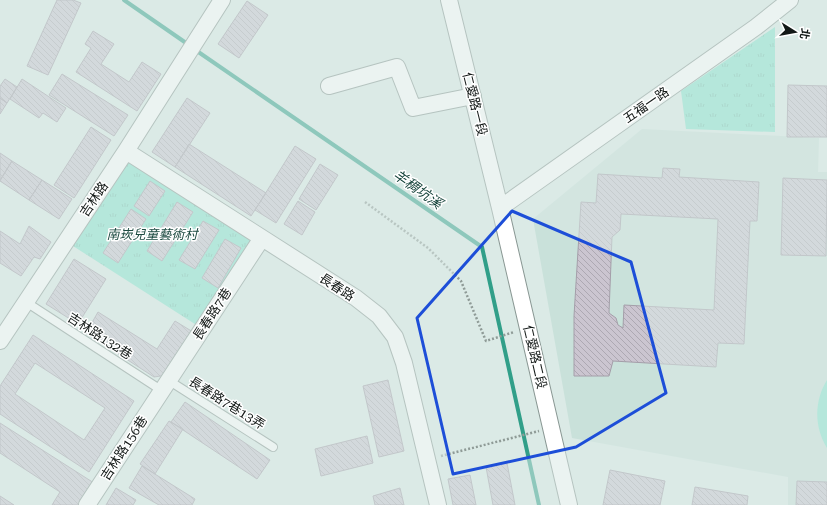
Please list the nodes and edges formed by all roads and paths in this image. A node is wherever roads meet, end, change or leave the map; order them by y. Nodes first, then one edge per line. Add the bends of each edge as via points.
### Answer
1 (222, 0) edge
2 (449, 0) edge
3 (790, 0) edge
4 (329, 86) dead end
5 (473, 96) junction
6 (126, 151) junction
7 (365, 202) dead end
8 (500, 208) junction
9 (262, 238) junction
10 (26, 302) junction
11 (513, 332) dead end
12 (0, 341) edge
13 (165, 385) junction
14 (532, 433) dead end
15 (273, 447) dead end
16 (427, 459) junction
17 (87, 505) edge
18 (438, 505) edge
19 (569, 505) edge

1 - 6 street, 吉林路
2 - 5 street, 仁愛路一段
3 - 8 street, 五福一路 via 751,31
4 - 5 street via 398,67 413,108
5 - 8 street, 仁愛路一段
6 - 9 street, 長春路
6 - 10 street, 吉林路
7 - 11 path via 428,248 461,281 486,341
8 - 19 street, 仁愛路二段
9 - 13 street, 長春路7巷
9 - 16 street, 長春路 via 356,298 379,316 395,337 404,363
10 - 12 street, 吉林路
10 - 13 lane, 吉林路132巷
13 - 15 lane, 長春路7巷13弄
13 - 17 street, 吉林路156巷
14 - 16 path
16 - 18 street, 長春路

